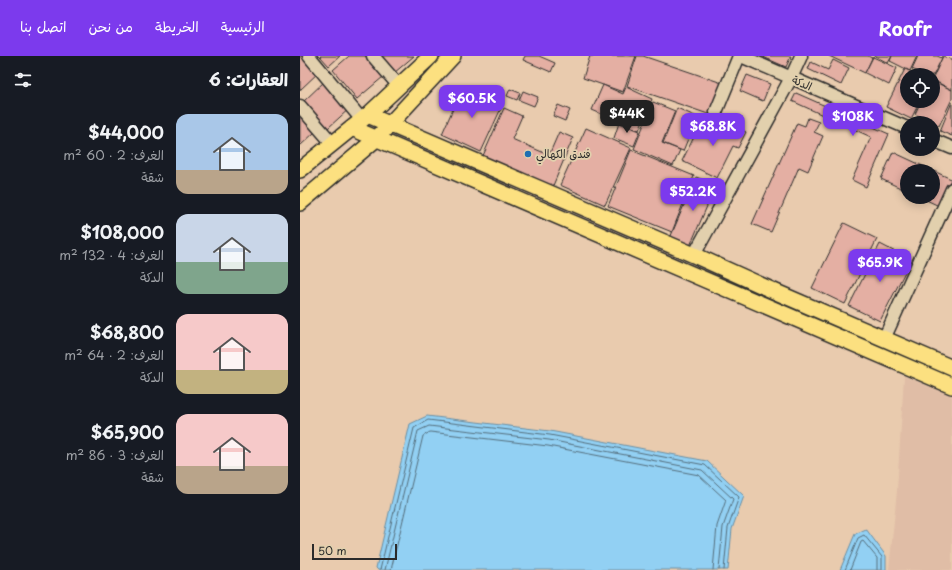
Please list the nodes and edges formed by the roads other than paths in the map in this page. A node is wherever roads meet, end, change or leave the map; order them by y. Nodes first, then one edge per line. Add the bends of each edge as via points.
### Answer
1 (309, 56) edge
2 (373, 56) edge
3 (431, 56) edge
4 (453, 56) edge
5 (740, 56) edge
6 (801, 56) edge
7 (791, 78) junction
8 (399, 86) junction
9 (300, 106) edge
10 (716, 112) dead end
11 (360, 121) junction
12 (900, 125) edge
13 (390, 126) junction
14 (376, 139) junction
15 (940, 143) edge
16 (332, 144) junction
17 (952, 148) edge
18 (300, 170) edge
19 (952, 189) edge
20 (300, 203) edge
21 (694, 255) junction
22 (884, 339) junction
23 (952, 368) edge
24 (952, 386) edge

1 - 11 street
2 - 8 street
3 - 8 main road
4 - 13 main road
5 - 7 street, الدكة
5 - 10 street
6 - 7 street
7 - 12 street, الدكة
7 - 21 street
8 - 11 main road
9 - 16 street
11 - 13 main road
11 - 14 main road
11 - 16 main road
13 - 14 main road
13 - 21 main road
14 - 20 main road
14 - 24 main road
15 - 17 street
16 - 18 main road
19 - 22 street
21 - 22 main road
22 - 23 main road

